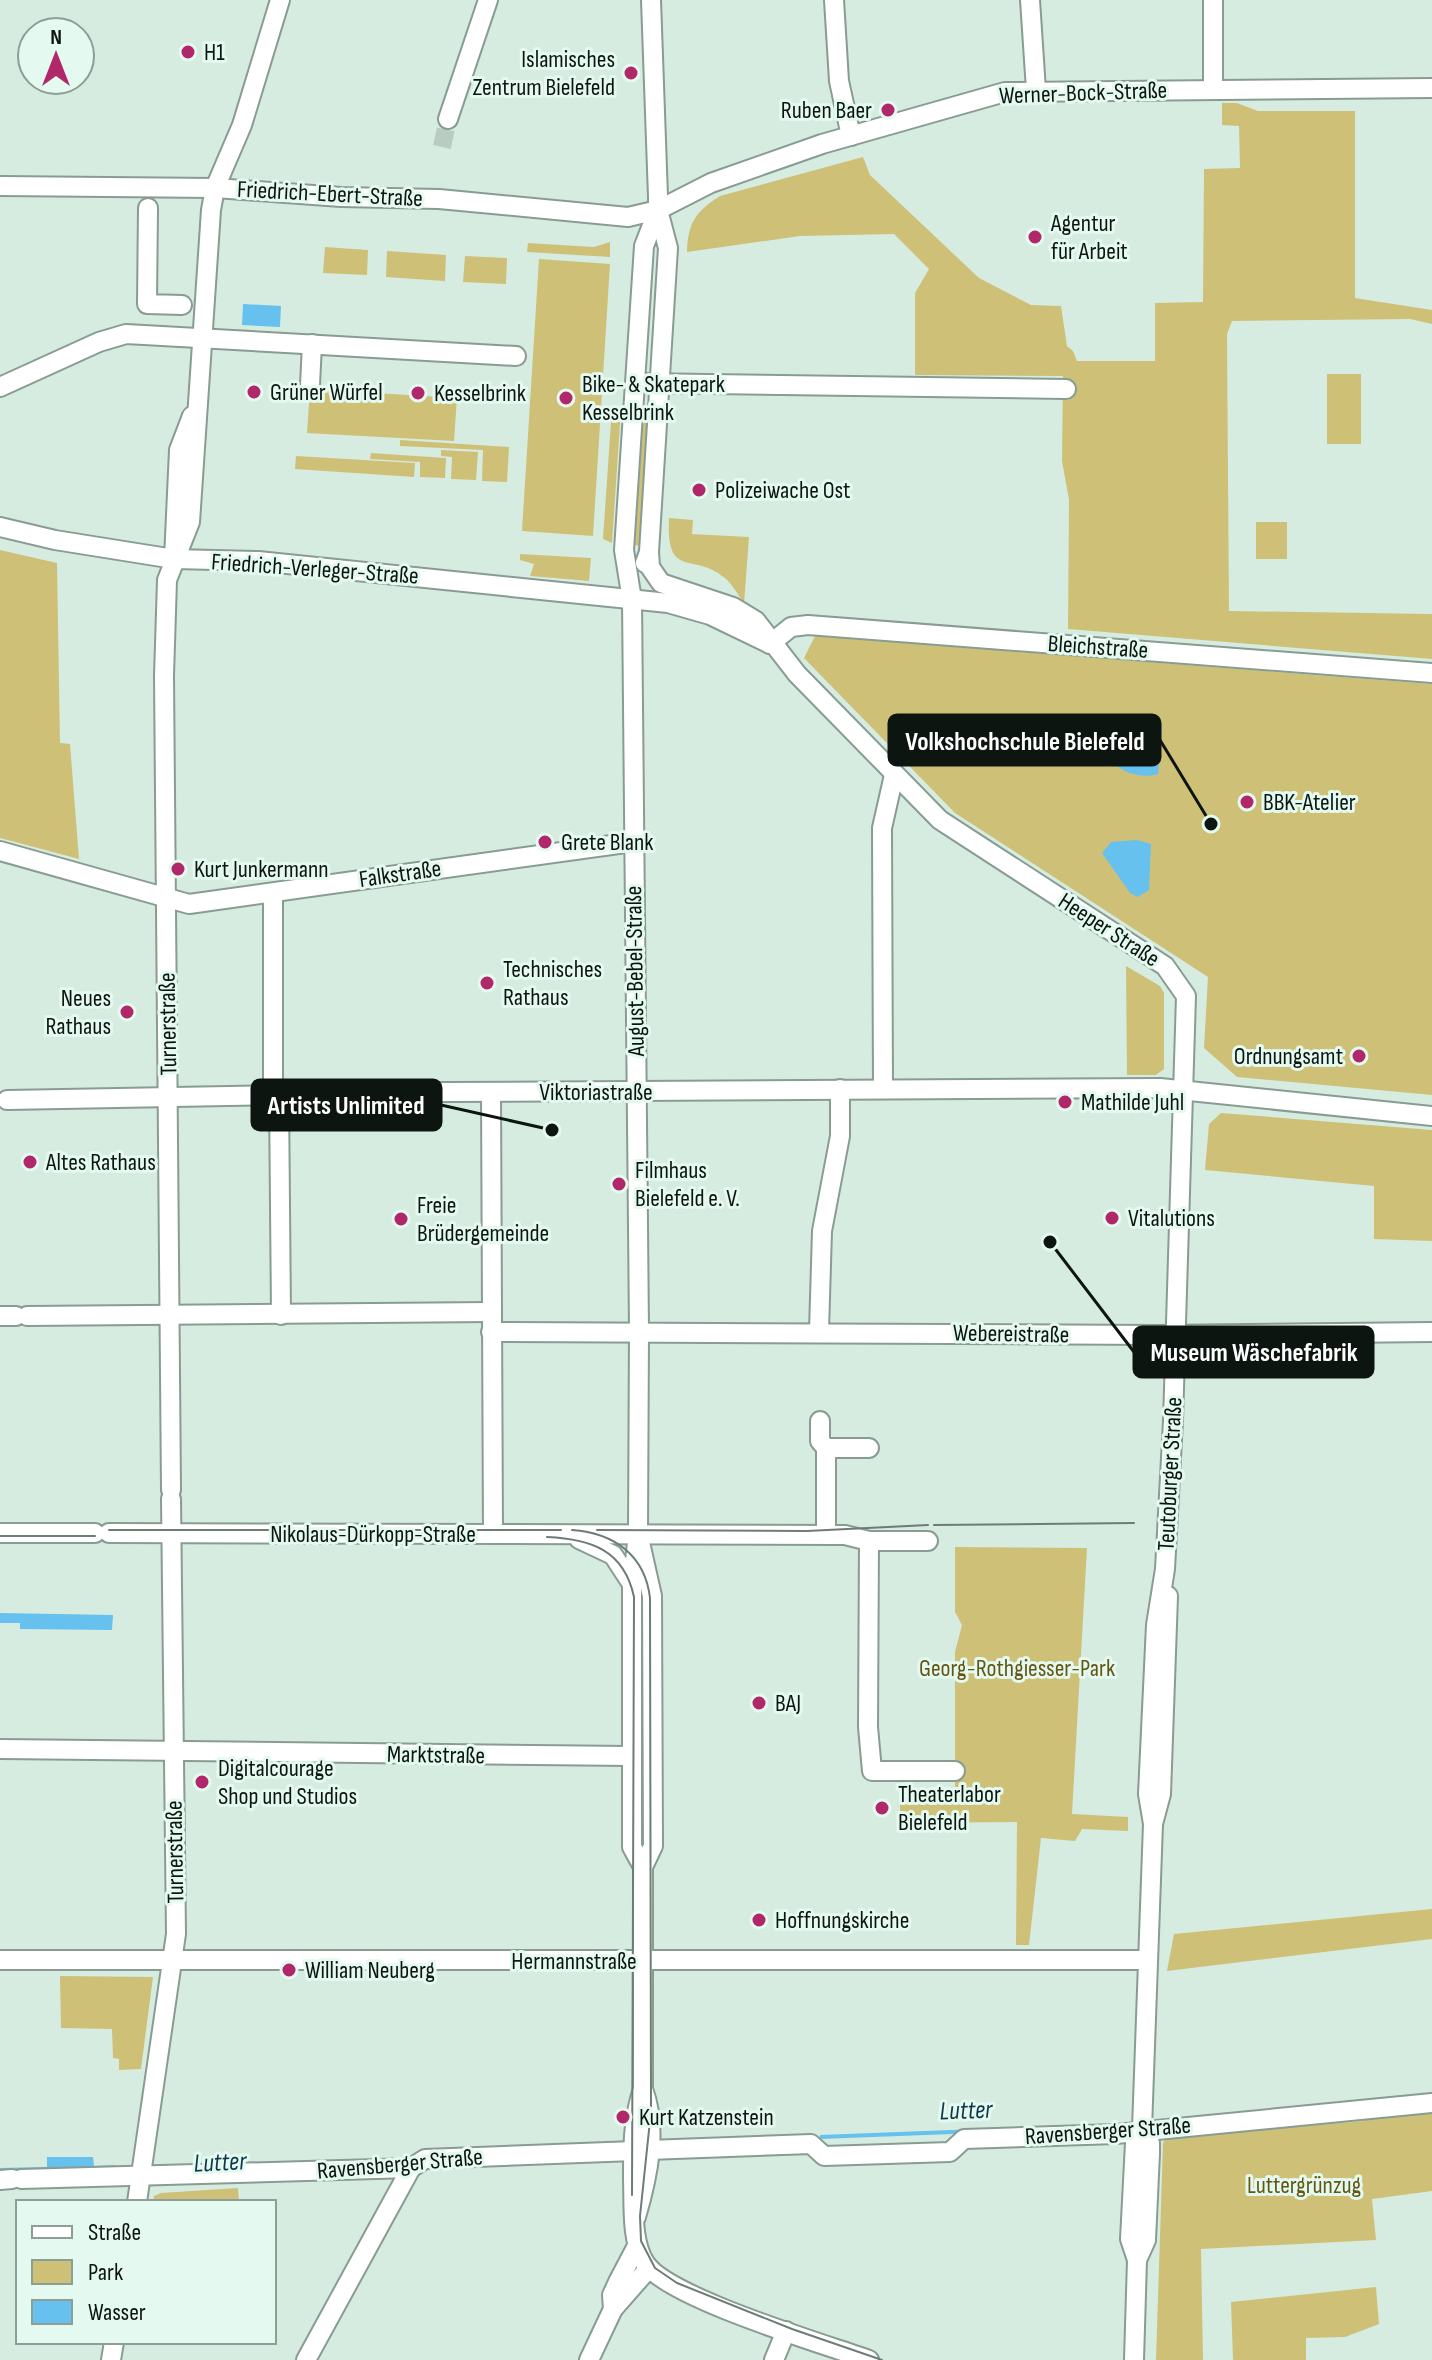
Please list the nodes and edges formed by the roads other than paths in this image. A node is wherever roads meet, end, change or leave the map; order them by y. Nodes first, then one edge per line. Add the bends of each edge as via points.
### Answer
1 (280, 0) edge
2 (488, 0) edge
3 (651, 0) edge
4 (834, 0) edge
5 (1030, 0) edge
6 (1213, 0) edge
7 (1432, 88) edge
8 (1036, 90) junction
9 (1213, 90) junction
10 (448, 119) tunnel mouth
11 (851, 136) junction
12 (0, 186) edge
13 (215, 188) junction
14 (148, 208) dead end
15 (658, 210) junction
16 (182, 305) dead end
17 (201, 337) junction
18 (312, 344) junction
19 (516, 356) dead end
20 (636, 383) junction
21 (310, 385) dead end
22 (660, 385) junction
23 (0, 387) edge
24 (1066, 389) dead end
25 (0, 527) edge
26 (649, 552) junction
27 (174, 559) junction
28 (632, 600) junction
29 (770, 644) junction
30 (1432, 673) edge
31 (894, 775) junction
32 (633, 842) junction
33 (0, 851) edge
34 (273, 893) junction
35 (167, 900) junction
36 (840, 1089) junction
37 (883, 1089) junction
38 (1186, 1091) junction
39 (491, 1092) junction
40 (637, 1092) junction
41 (276, 1095) junction
42 (169, 1099) junction
43 (7, 1100) dead end
44 (1432, 1116) edge
45 (491, 1312) junction
46 (170, 1315) junction
47 (281, 1315) junction
48 (14, 1316) edge
49 (639, 1331) junction
50 (819, 1331) junction
51 (491, 1332) junction
52 (1432, 1332) edge
53 (1174, 1334) junction
54 (820, 1421) dead end
55 (826, 1448) junction
56 (869, 1448) dead end
57 (0, 1533) edge
58 (172, 1534) junction
59 (493, 1534) junction
60 (556, 1534) junction
61 (638, 1534) junction
62 (826, 1535) junction
63 (869, 1541) junction
64 (928, 1541) dead end
65 (632, 1587) junction
66 (0, 1749) edge
67 (174, 1751) junction
68 (631, 1756) junction
69 (955, 1771) dead end
70 (643, 1867) junction
71 (0, 1960) edge
72 (174, 1960) junction
73 (643, 1960) junction
74 (1147, 1960) junction
75 (1432, 2103) edge
76 (1142, 2129) junction
77 (641, 2151) junction
78 (411, 2168) junction
79 (141, 2178) junction
80 (11, 2179) edge
81 (137, 2200) edge
82 (637, 2246) junction
83 (649, 2268) junction
84 (613, 2309) junction
85 (786, 2331) junction
86 (306, 2360) edge
87 (589, 2360) edge
88 (774, 2360) edge
89 (869, 2360) edge
90 (1134, 2360) edge

1 - 13 street via 242,125
2 - 10 street
3 - 15 street, August-Bebel-Straße
4 - 11 street via 839,81
5 - 8 street
6 - 9 street
7 - 9 street, Werner-Bock-Straße
8 - 9 street, Werner-Bock-Straße
8 - 11 street, Werner-Bock-Straße via 967,100
11 - 15 street, Werner-Bock-Straße via 711,183
12 - 13 street, Friedrich-Ebert-Straße
13 - 15 street, Friedrich-Ebert-Straße via 439,199 618,217
13 - 17 street
14 - 16 street via 147,304
15 - 20 street, August-Bebel-Straße via 644,246
15 - 22 street, August-Bebel-Straße via 668,248
17 - 18 street
17 - 23 street via 117,335
17 - 27 street via 190,522
18 - 19 street
18 - 21 street
20 - 22 street
20 - 28 street, August-Bebel-Straße via 624,550
22 - 24 street
22 - 26 street, August-Bebel-Straße
25 - 27 street, Friedrich-Verleger-Straße
26 - 28 street, August-Bebel-Straße
26 - 29 street, Heeper Straße via 650,567 661,583 733,607 756,621
27 - 28 street, Friedrich-Verleger-Straße via 258,561
27 - 35 street, Turnerstraße via 165,609
28 - 29 street, Heeper Straße via 689,608
28 - 32 street, August-Bebel-Straße
29 - 30 street, Bleichstraße via 791,627 808,625
29 - 31 street, Heeper Straße
31 - 37 street via 882,828
31 - 38 street, Heeper Straße via 940,820 1171,971 1187,1003
32 - 34 street, Falkstraße
32 - 40 street, August-Bebel-Straße
33 - 35 street, Falkstraße
34 - 35 street, Falkstraße via 189,904
34 - 41 street
35 - 42 street, Turnerstraße
36 - 37 street, Viktoriastraße
36 - 40 street, Viktoriastraße
36 - 50 street via 840,1136 822,1231
37 - 38 street, Viktoriastraße
38 - 44 street
38 - 53 street, Teutoburger Straße
39 - 40 street, Viktoriastraße
39 - 41 street, Viktoriastraße
39 - 45 street
40 - 49 street, August-Bebel-Straße
41 - 42 street, Viktoriastraße
41 - 47 street
42 - 43 street, Viktoriastraße
42 - 46 street, Turnerstraße
45 - 47 street
45 - 51 street
46 - 47 street
46 - 48 street
46 - 58 street, Turnerstraße
49 - 50 street, Webereistraße
49 - 51 street, Webereistraße
49 - 61 street, August-Bebel-Straße
50 - 53 street, Webereistraße
51 - 59 street
52 - 53 street, Webereistraße
53 - 74 street, Teutoburger Straße via 1165,1714
54 - 55 street via 820,1441
55 - 56 street
55 - 62 street
57 - 58 street, Nikolaus-Dürkopp-Straße
58 - 59 street, Nikolaus-Dürkopp-Straße
58 - 67 street, Turnerstraße
59 - 60 street, Nikolaus-Dürkopp-Straße
60 - 61 street, Nikolaus-Dürkopp-Straße
60 - 65 street via 605,1549 623,1565
61 - 62 street, Nikolaus-Dürkopp-Straße
61 - 65 street, August-Bebel-Straße
61 - 70 street, August-Bebel-Straße via 652,1596 653,1846
62 - 63 street, Nikolaus-Dürkopp-Straße
63 - 64 street, Nikolaus-Dürkopp-Straße
63 - 69 street via 872,1771
65 - 68 street, August-Bebel-Straße
66 - 67 street, Marktstraße
67 - 68 street, Marktstraße
67 - 72 street, Turnerstraße
68 - 70 street, August-Bebel-Straße via 632,1847
70 - 73 street, August-Bebel-Straße
71 - 72 street, Hermannstraße
72 - 73 street, Hermannstraße
72 - 79 street, Turnerstraße
73 - 74 street, Hermannstraße
73 - 77 street, August-Bebel-Straße via 643,2089 635,2112
74 - 76 street, Teutoburger Straße
75 - 76 street, Ravensberger Straße
76 - 77 street, Ravensberger Straße via 964,2139 950,2152 824,2156 811,2144
76 - 90 street, Teutoburger Straße via 1150,2153 1146,2240 1137,2260
77 - 78 street, Ravensberger Straße via 425,2159
77 - 82 street, August-Bebel-Straße
78 - 79 street, Ravensberger Straße
78 - 86 street
79 - 80 street, Ravensberger Straße
79 - 81 street, Turnerstraße
82 - 83 street
82 - 84 street, August-Bebel-Straße via 612,2295
83 - 84 street, August-Bebel-Straße
83 - 85 street via 679,2288
84 - 87 street, August-Bebel-Straße
85 - 88 street
85 - 89 street

